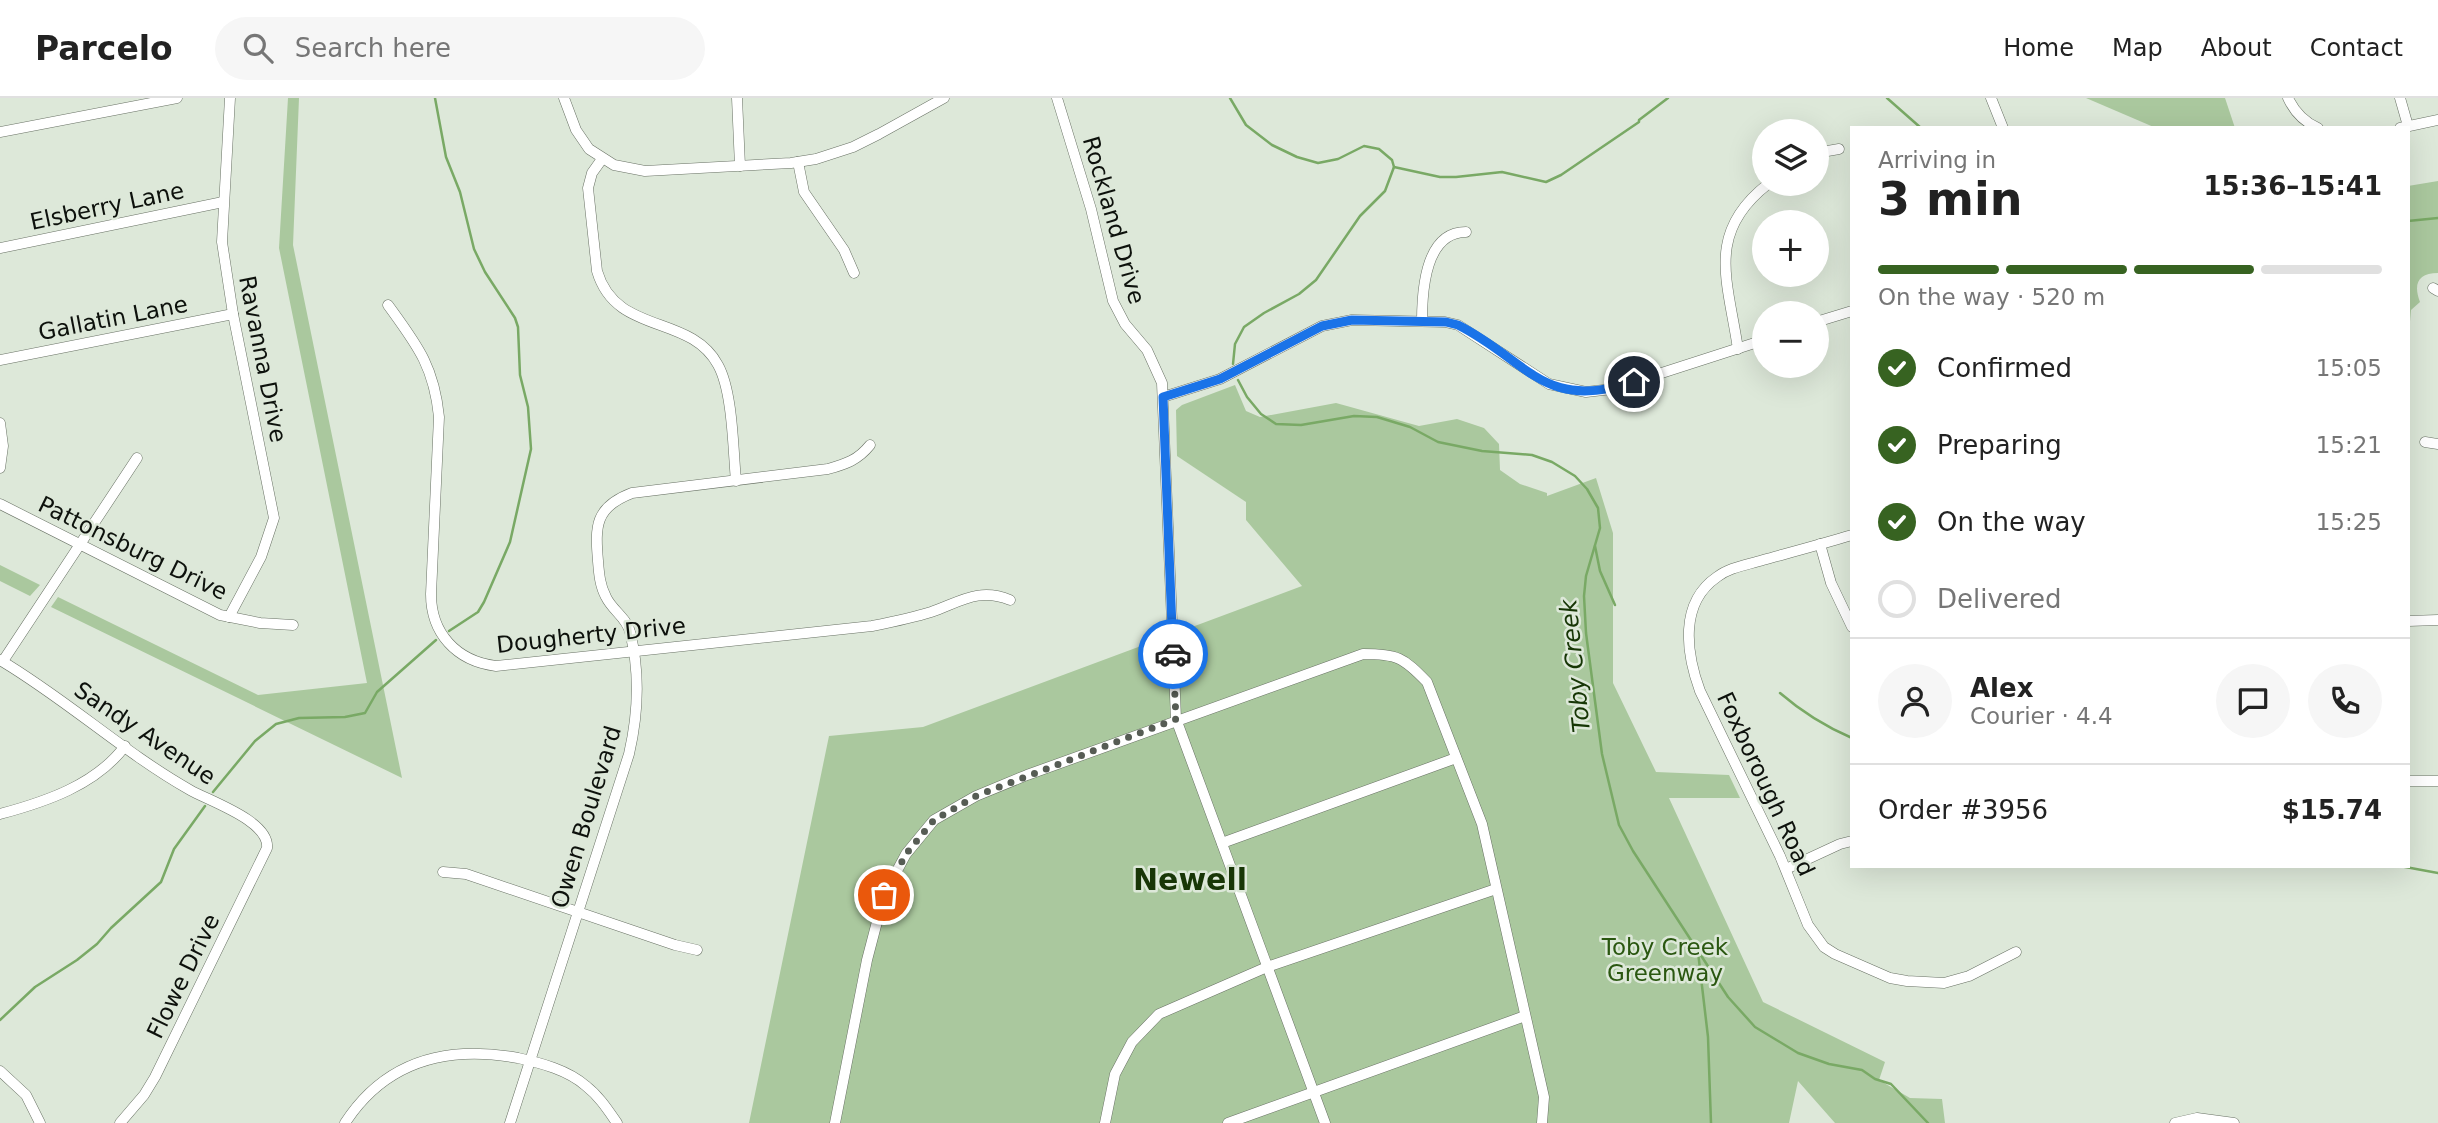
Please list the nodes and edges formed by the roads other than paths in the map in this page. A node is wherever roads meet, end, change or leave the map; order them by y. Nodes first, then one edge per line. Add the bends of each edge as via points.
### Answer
1 (177, 98) edge
2 (230, 98) edge
3 (564, 98) edge
4 (737, 98) edge
5 (944, 98) edge
6 (1057, 98) edge
7 (1991, 98) edge
8 (2288, 98) edge
9 (2400, 98) edge
10 (2438, 120) edge
11 (2002, 126) edge
12 (2313, 126) edge
13 (2404, 126) edge
14 (2409, 126) edge
15 (0, 132) edge
16 (1839, 149) dead end
17 (1829, 151) edge
18 (602, 159) junction
19 (798, 162) junction
20 (740, 166) junction
21 (1754, 196) edge
22 (223, 202) junction
23 (1466, 232) dead end
24 (0, 248) edge
25 (854, 273) dead end
26 (388, 305) dead end
27 (1850, 312) edge
28 (233, 314) junction
29 (1829, 319) edge
30 (1422, 321) junction
31 (1752, 345) edge
32 (1738, 349) junction
33 (0, 360) edge
34 (1163, 397) junction
35 (0, 423) edge
36 (2425, 443) dead end
37 (2438, 444) edge
38 (870, 445) dead end
39 (137, 458) dead end
40 (0, 468) edge
41 (736, 481) junction
42 (0, 504) edge
43 (1850, 536) edge
44 (78, 544) junction
45 (1820, 544) junction
46 (1010, 600) dead end
47 (229, 617) junction
48 (2438, 620) edge
49 (2410, 621) edge
50 (1850, 623) edge
51 (293, 625) dead end
52 (633, 652) junction
53 (1, 661) edge
54 (1176, 719) junction
55 (125, 746) junction
56 (1456, 758) junction
57 (2410, 781) edge
58 (2438, 781) edge
59 (0, 814) edge
60 (267, 839) joint
61 (1850, 842) edge
62 (1222, 843) junction
63 (1786, 869) junction
64 (443, 872) dead end
65 (1496, 889) junction
66 (578, 910) junction
67 (696, 950) dead end
68 (2016, 952) dead end
69 (1267, 967) junction
70 (1525, 1016) junction
71 (530, 1061) junction
72 (0, 1071) edge
73 (1314, 1093) junction
74 (40, 1123) edge
75 (120, 1123) edge
76 (345, 1123) edge
77 (510, 1123) edge
78 (617, 1123) edge
79 (835, 1123) edge
80 (1105, 1123) edge
81 (1228, 1123) edge
82 (1325, 1123) edge
83 (1542, 1123) edge
84 (2175, 1123) edge
85 (2234, 1123) edge

1 - 15 street
2 - 22 street, Ravanna Drive
3 - 18 street via 579,137
4 - 20 street
5 - 19 street via 853,147
6 - 34 street, Rockland Drive via 1113,301 1155,363
7 - 11 street
8 - 12 street via 2294,110
9 - 13 street
10 - 14 street
16 - 17 street
18 - 20 street via 637,170
18 - 41 street via 588,188 600,283 611,300 628,313 690,337 714,358 725,382
19 - 20 street
19 - 25 street via 804,192 844,250
21 - 32 street via 1742,207 1726,244
22 - 24 street, Elsberry Lane
22 - 28 street, Ravanna Drive via 222,242
23 - 30 street via 1446,237 1429,263
26 - 52 street, Dougherty Drive via 419,348 437,397 431,594 433,617 441,635 471,660 496,666
27 - 29 street
28 - 33 street, Gallatin Lane
28 - 47 street, Ravanna Drive via 274,518 261,556
30 - 32 street via 1458,325 1541,380 1586,392 1612,389
30 - 34 street via 1352,320 1322,326 1220,379
31 - 32 street
34 - 54 street, Rockland Drive
35 - 40 street via 4,446
36 - 37 street
38 - 41 street, Owen Boulevard via 848,464
39 - 44 street
41 - 52 street, Owen Boulevard via 632,493 611,503 601,515 595,533 600,578 610,603 627,624
42 - 44 street, Pattonsburg Drive
43 - 45 street, Foxborough Road
44 - 47 street, Pattonsburg Drive
44 - 53 street
45 - 50 street via 1831,583
45 - 63 street, Foxborough Road via 1718,576 1694,604 1689,630 1691,665 1700,691
46 - 52 street, Dougherty Drive via 980,595 872,626
47 - 51 street, Pattonsburg Drive
48 - 49 street
52 - 66 street, Owen Boulevard via 634,732
53 - 55 street, Sandy Avenue
54 - 56 street via 1363,654 1390,654 1412,666 1427,682
54 - 62 street, Rockland Drive
54 - 79 street via 976,796 934,820 906,854 884,895
55 - 59 street via 81,783
55 - 60 street, Sandy Avenue via 190,790 244,818
56 - 62 street
56 - 65 street via 1482,824
57 - 58 street
60 - 75 street, Flowe Drive via 267,848 155,1077
61 - 63 street
62 - 69 street, Rockland Drive
63 - 68 street, Foxborough Road via 1815,937 1835,954 1879,974 1944,983
64 - 66 street via 466,873
65 - 69 street
65 - 70 street
66 - 67 street
66 - 71 street, Owen Boulevard
69 - 73 street, Rockland Drive
69 - 80 street via 1159,1014 1132,1042 1115,1074
70 - 73 street
70 - 83 street via 1544,1097
71 - 76 street via 476,1053 426,1059 382,1083
71 - 77 street, Owen Boulevard
71 - 78 street via 587,1086
72 - 74 street via 26,1095
73 - 81 street
73 - 82 street, Rockland Drive
84 - 85 street via 2197,1118

